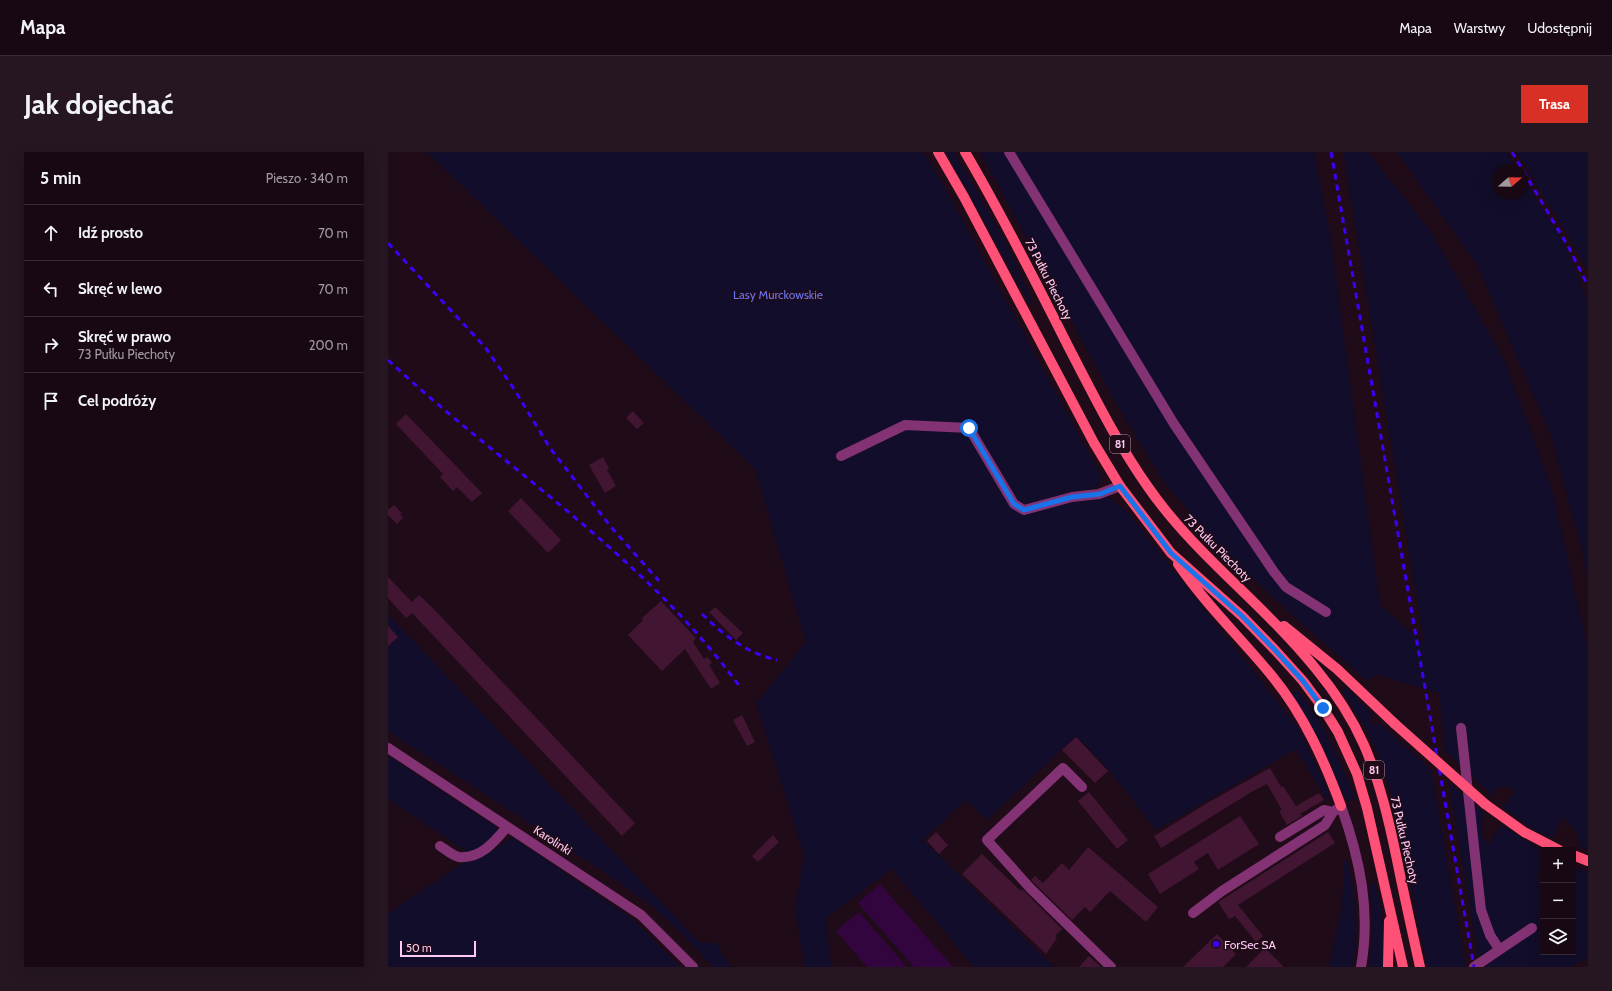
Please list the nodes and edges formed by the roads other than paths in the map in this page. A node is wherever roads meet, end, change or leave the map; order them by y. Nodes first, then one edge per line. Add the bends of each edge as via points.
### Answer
1 (938, 152) edge
2 (1009, 152) edge
3 (968, 153) edge
4 (841, 456) dead end
5 (1120, 486) junction
6 (1171, 553) junction
7 (1259, 605) junction
8 (1326, 612) dead end
9 (1461, 728) dead end
10 (388, 748) edge
11 (1082, 787) dead end
12 (1337, 809) junction
13 (508, 827) junction
14 (1280, 837) dead end
15 (440, 846) dead end
16 (1553, 847) edge
17 (1576, 856) edge
18 (1588, 861) edge
19 (1389, 905) junction
20 (1193, 913) dead end
21 (1532, 928) dead end
22 (1499, 949) junction
23 (693, 967) edge
24 (1111, 967) edge
25 (1361, 967) edge
26 (1388, 967) edge
27 (1403, 967) edge
28 (1420, 967) edge
29 (1474, 967) edge

1 - 5 main road, 81 via 1094,443
2 - 8 street via 1174,424 1274,572 1286,587
3 - 7 main road, 73 Pułku Piechoty / 81 via 1092,392 1146,485 1172,520 1206,557
4 - 5 street via 905,425 956,426 969,428 1014,504 1024,510 1072,497 1100,494
5 - 6 main road, 81
6 - 12 main road via 1193,586 1273,677 1294,706 1321,756
6 - 19 main road, 81 via 1242,616 1303,681 1323,708 1347,750 1357,774 1376,843
7 - 16 main road, bridge via 1337,669 1485,804 1524,832
7 - 28 main road, 73 Pułku Piechoty / 81 via 1315,668 1350,718 1364,744 1388,819
9 - 22 street via 1481,910
10 - 13 street, Karolinki
11 - 24 street via 1062,768 988,840 1030,888
12 - 14 street via 1324,810
12 - 20 street via 1325,825 1222,891
12 - 25 street via 1356,850 1364,893 1366,926
13 - 15 street via 493,844 472,855 458,857
13 - 23 street, Karolinki via 641,916
17 - 18 main road
19 - 26 main road
19 - 27 main road
21 - 22 street
22 - 29 street

